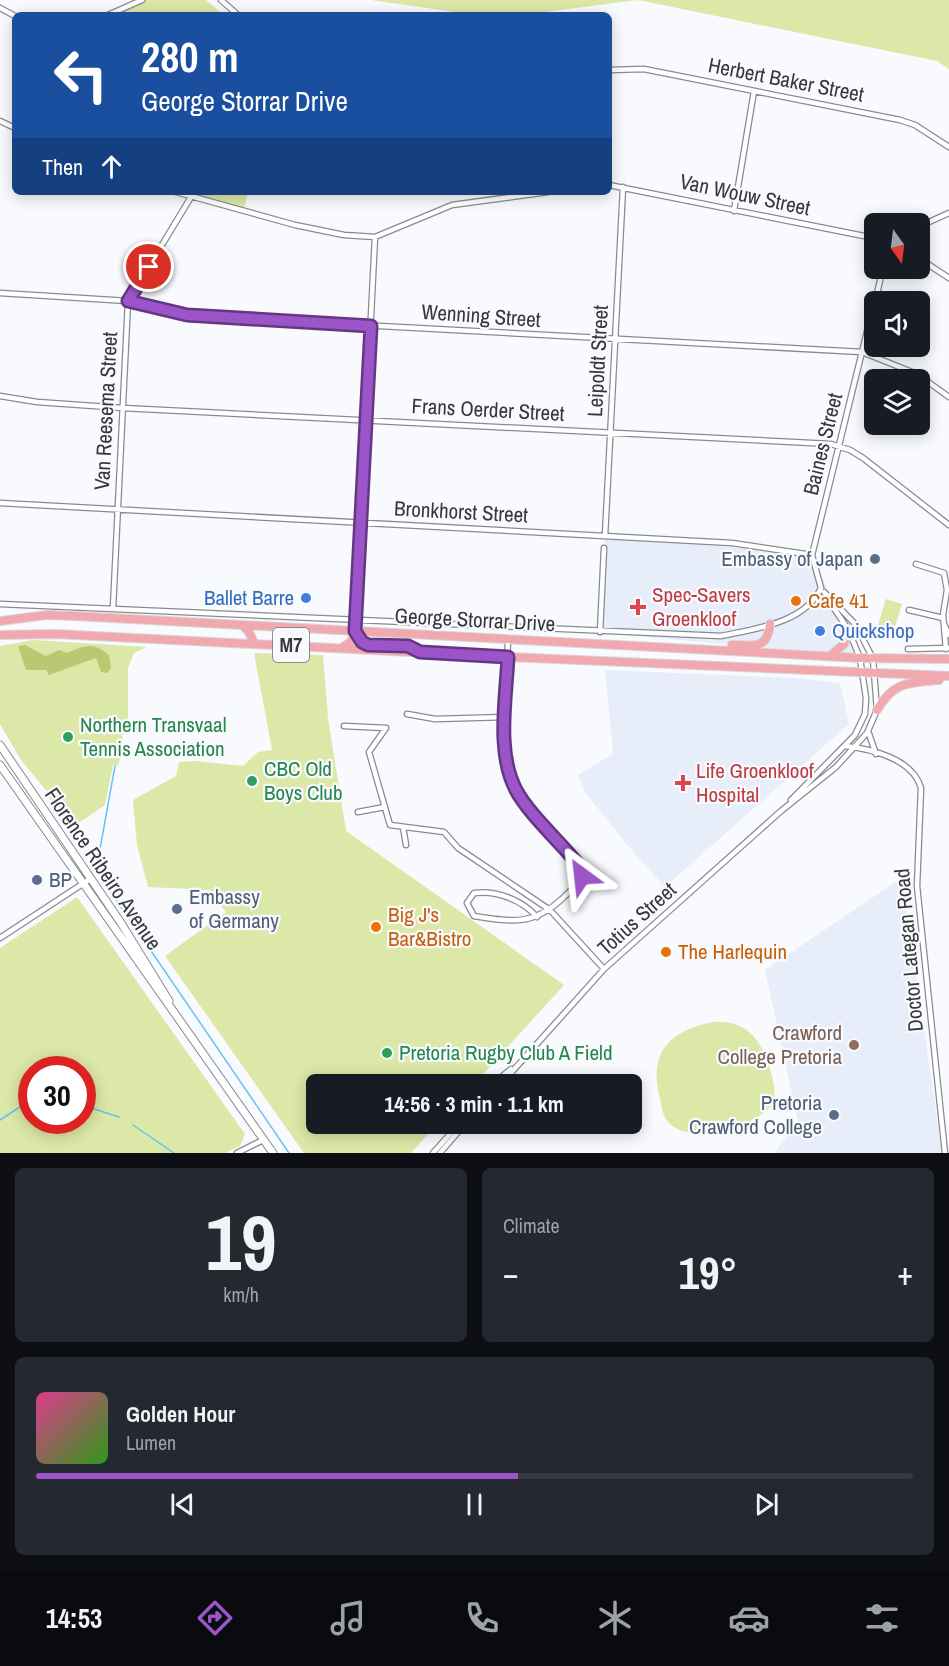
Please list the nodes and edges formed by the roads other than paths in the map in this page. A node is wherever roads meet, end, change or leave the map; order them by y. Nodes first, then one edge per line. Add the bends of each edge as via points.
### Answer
1 (142, 0) edge
2 (220, 0) edge
3 (115, 12) edge
4 (234, 12) edge
5 (612, 70) edge
6 (754, 91) junction
7 (949, 147) edge
8 (612, 185) edge
9 (623, 187) junction
10 (185, 195) edge
11 (526, 195) edge
12 (191, 197) junction
13 (734, 211) junction
14 (949, 213) edge
15 (930, 222) edge
16 (864, 236) edge
17 (375, 237) junction
18 (930, 266) edge
19 (949, 278) edge
20 (0, 293) edge
21 (128, 301) junction
22 (371, 326) junction
23 (615, 340) junction
24 (864, 343) edge
25 (862, 351) junction
26 (0, 396) edge
27 (949, 397) edge
28 (123, 408) junction
29 (366, 420) junction
30 (611, 432) junction
31 (839, 445) junction
32 (0, 502) edge
33 (118, 509) junction
34 (361, 523) junction
35 (949, 525) edge
36 (605, 536) junction
37 (604, 548) dead end
38 (812, 555) junction
39 (916, 564) dead end
40 (822, 590) junction
41 (0, 604) edge
42 (113, 608) junction
43 (909, 610) dead end
44 (0, 621) edge
45 (356, 621) junction
46 (943, 621) junction
47 (770, 624) junction
48 (242, 625) junction
49 (266, 626) junction
50 (848, 629) junction
51 (355, 631) junction
52 (600, 632) junction
53 (0, 635) edge
54 (949, 635) edge
55 (508, 640) junction
56 (254, 643) junction
57 (343, 647) junction
58 (713, 649) junction
59 (908, 649) dead end
60 (947, 649) edge
61 (420, 652) junction
62 (830, 656) junction
63 (508, 657) junction
64 (860, 658) junction
65 (873, 659) junction
66 (949, 659) edge
67 (864, 673) junction
68 (876, 674) junction
69 (949, 677) edge
70 (877, 710) junction
71 (407, 714) dead end
72 (506, 717) junction
73 (344, 726) dead end
74 (868, 731) junction
75 (855, 735) junction
76 (0, 746) edge
77 (845, 747) junction
78 (856, 748) junction
79 (876, 754) junction
80 (0, 765) edge
81 (3, 774) edge
82 (385, 807) junction
83 (45, 811) junction
84 (781, 811) junction
85 (358, 812) dead end
86 (404, 827) junction
87 (49, 835) junction
88 (406, 845) dead end
89 (90, 879) junction
90 (83, 884) junction
91 (550, 910) junction
92 (537, 917) junction
93 (0, 938) edge
94 (604, 969) junction
95 (175, 1012) junction
96 (522, 1059) junction
97 (505, 1074) edge
98 (509, 1074) edge
99 (450, 1134) edge
100 (456, 1134) edge
101 (263, 1140) junction
102 (237, 1153) edge
103 (273, 1153) edge
104 (433, 1153) edge
105 (440, 1153) edge
106 (945, 1153) edge

1 - 3 street
2 - 4 street
5 - 6 street, Herbert Baker Street via 644,69
6 - 7 street, Herbert Baker Street via 912,124
6 - 13 street
8 - 9 street, Van Wouw Street
9 - 13 street, Van Wouw Street
9 - 23 street, Leipoldt Street
10 - 12 street
11 - 17 street via 452,205
12 - 17 street via 334,233
12 - 21 street, Van Reesema Street
13 - 16 street, Van Wouw Street
14 - 15 street
17 - 22 street
18 - 19 street
20 - 21 street, Wenning Street
21 - 22 street, Wenning Street via 187,315
21 - 28 street, Van Reesema Street
22 - 23 street, Wenning Street
22 - 29 street
23 - 25 street, Wenning Street
23 - 30 street, Leipoldt Street
24 - 25 street, Baines Street
25 - 27 street, Wenning Street via 917,374
25 - 31 street, Baines Street
26 - 28 street, Frans Oerder Street
28 - 29 street, Frans Oerder Street
28 - 33 street, Van Reesema Street
29 - 30 street, Frans Oerder Street
29 - 34 street
30 - 31 street, Frans Oerder Street
30 - 36 street, Leipoldt Street
31 - 35 street, Frans Oerder Street via 881,471
31 - 38 street, Baines Street
32 - 33 street, Bronkhorst Street
33 - 34 street, Bronkhorst Street
33 - 42 street, Van Reesema Street
34 - 36 street, Bronkhorst Street
34 - 45 street
36 - 38 street, Bronkhorst Street via 732,543
37 - 52 street
38 - 40 street, Baines Street
39 - 46 street via 944,573 947,590
40 - 47 street, George Storrar Drive via 795,614
40 - 50 street, Baines Street
40 - 65 street, Baines Street via 856,625
41 - 42 street, George Storrar Drive
42 - 45 street, George Storrar Drive
43 - 46 street
44 - 48 main road, George Storrar Drive / M7 via 48,615
45 - 51 street
45 - 52 street, George Storrar Drive
46 - 54 street
46 - 60 street
47 - 52 street, George Storrar Drive via 721,636
47 - 58 main road via 768,638 761,644
48 - 49 main road, George Storrar Drive / M7
48 - 56 main road
49 - 51 main road, George Storrar Drive / M7
49 - 56 main road via 258,632
50 - 62 main road via 841,649
50 - 64 street, Baines Street
51 - 55 main road, George Storrar Drive / M7
51 - 57 main road via 351,642
51 - 61 main road via 365,644 408,646
53 - 56 main road, George Storrar Drive / M7 via 55,633
55 - 58 main road, George Storrar Drive / M7
55 - 63 street
56 - 57 main road, George Storrar Drive / M7
57 - 61 main road, George Storrar Drive / M7
58 - 62 main road, George Storrar Drive / M7
59 - 60 street
61 - 63 main road, George Storrar Drive / M7
62 - 64 main road, George Storrar Drive / M7
63 - 67 main road, George Storrar Drive / M7
63 - 72 street
64 - 65 main road, George Storrar Drive / M7
64 - 67 street, Baines Street
65 - 66 main road, George Storrar Drive / M7
65 - 68 street, Baines Street
67 - 68 main road, George Storrar Drive / M7
67 - 75 street, Totius Street via 865,714
68 - 69 main road, George Storrar Drive / M7
68 - 70 street, Totius Street
69 - 70 main road via 899,686 888,693
70 - 74 street, Totius Street
71 - 72 street via 435,719
72 - 91 street via 504,754 516,790 582,872 580,881
73 - 82 street via 386,728 369,752
74 - 78 street, Totius Street
74 - 79 street
75 - 77 street, Totius Street
75 - 78 street
76 - 83 main road, Florence Ribeiro Avenue
77 - 78 street, Doctor Lategan Road
77 - 84 street, Totius Street
78 - 79 street, Doctor Lategan Road
78 - 84 street, Totius Street
79 - 106 street, Doctor Lategan Road via 909,767 921,790 917,886
80 - 81 main road, Florence Ribeiro Avenue
81 - 87 main road, Florence Ribeiro Avenue
82 - 85 street
82 - 86 street via 390,825
83 - 87 main road
83 - 89 main road, Florence Ribeiro Avenue
84 - 94 street, Totius Street
86 - 88 street
86 - 91 street via 444,832 455,845
87 - 90 main road, Florence Ribeiro Avenue
89 - 90 street
89 - 95 main road, Florence Ribeiro Avenue
90 - 93 street
90 - 95 main road, Florence Ribeiro Avenue
91 - 92 street
91 - 94 street
92 - 92 street via 506,896 474,893 467,903 474,916 524,921
94 - 96 street, Totius Street
95 - 101 main road, Florence Ribeiro Avenue
96 - 97 street, Totius Street
96 - 98 street, Totius Street
99 - 104 street
100 - 105 street
101 - 102 street
101 - 103 main road, Florence Ribeiro Avenue

